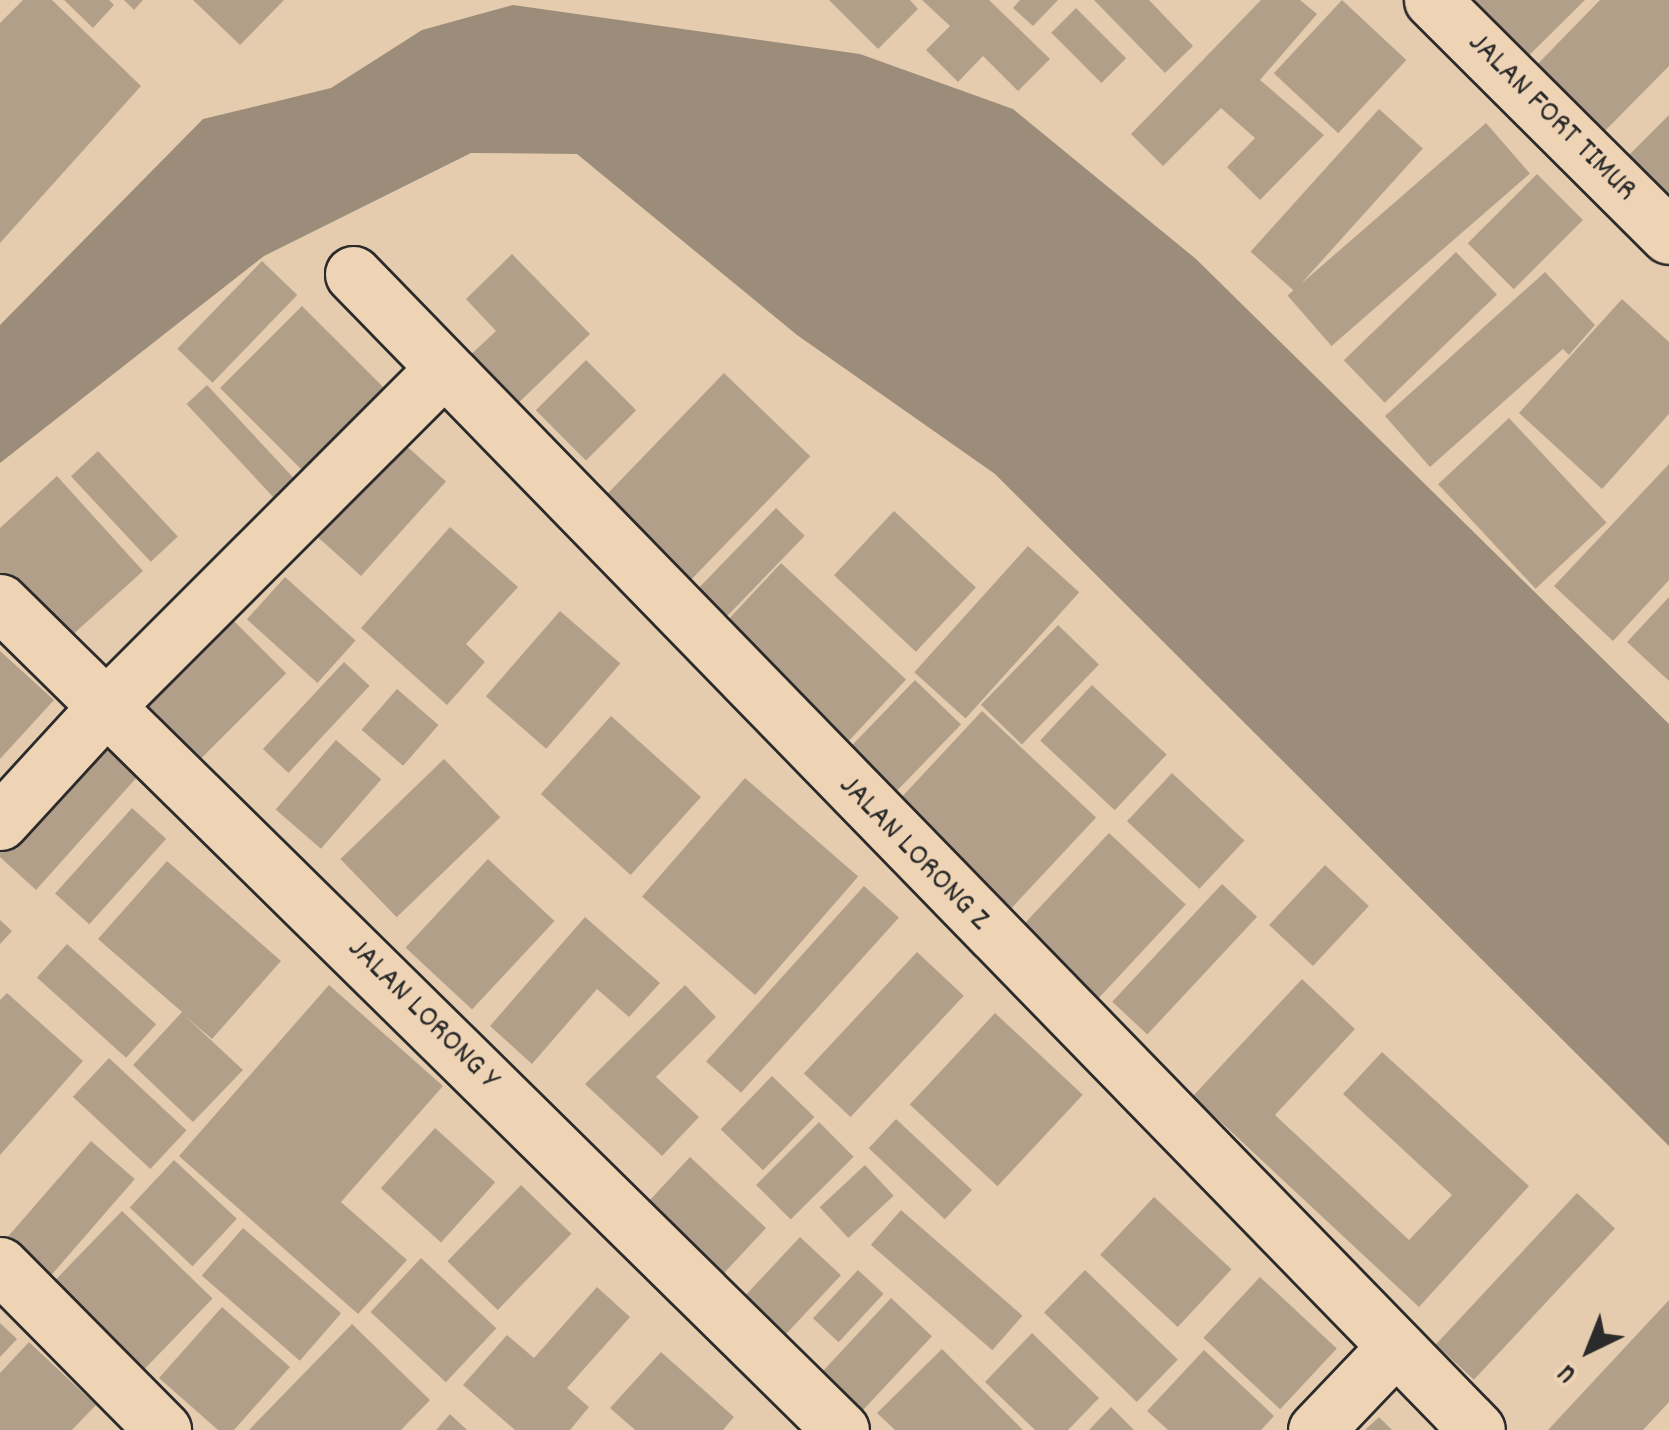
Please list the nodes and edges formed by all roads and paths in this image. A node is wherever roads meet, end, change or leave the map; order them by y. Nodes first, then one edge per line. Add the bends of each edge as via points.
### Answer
1 (1432, 0) edge
2 (1669, 236) edge
3 (353, 274) dead end
4 (442, 370) junction
5 (0, 602) edge
6 (108, 704) junction
7 (0, 822) edge
8 (0, 1265) edge
9 (1394, 1348) junction
10 (163, 1430) edge
11 (841, 1430) edge
12 (1316, 1430) edge
13 (1478, 1430) edge

1 - 2 street, JALAN FORT TIMUR
3 - 4 street, JALAN LORONG Z
4 - 6 street
4 - 9 street, JALAN LORONG Z
5 - 6 street, JALAN LORONG Y
6 - 7 street
6 - 11 street, JALAN LORONG Y
8 - 10 street
9 - 12 street
9 - 13 street, JALAN LORONG Z

